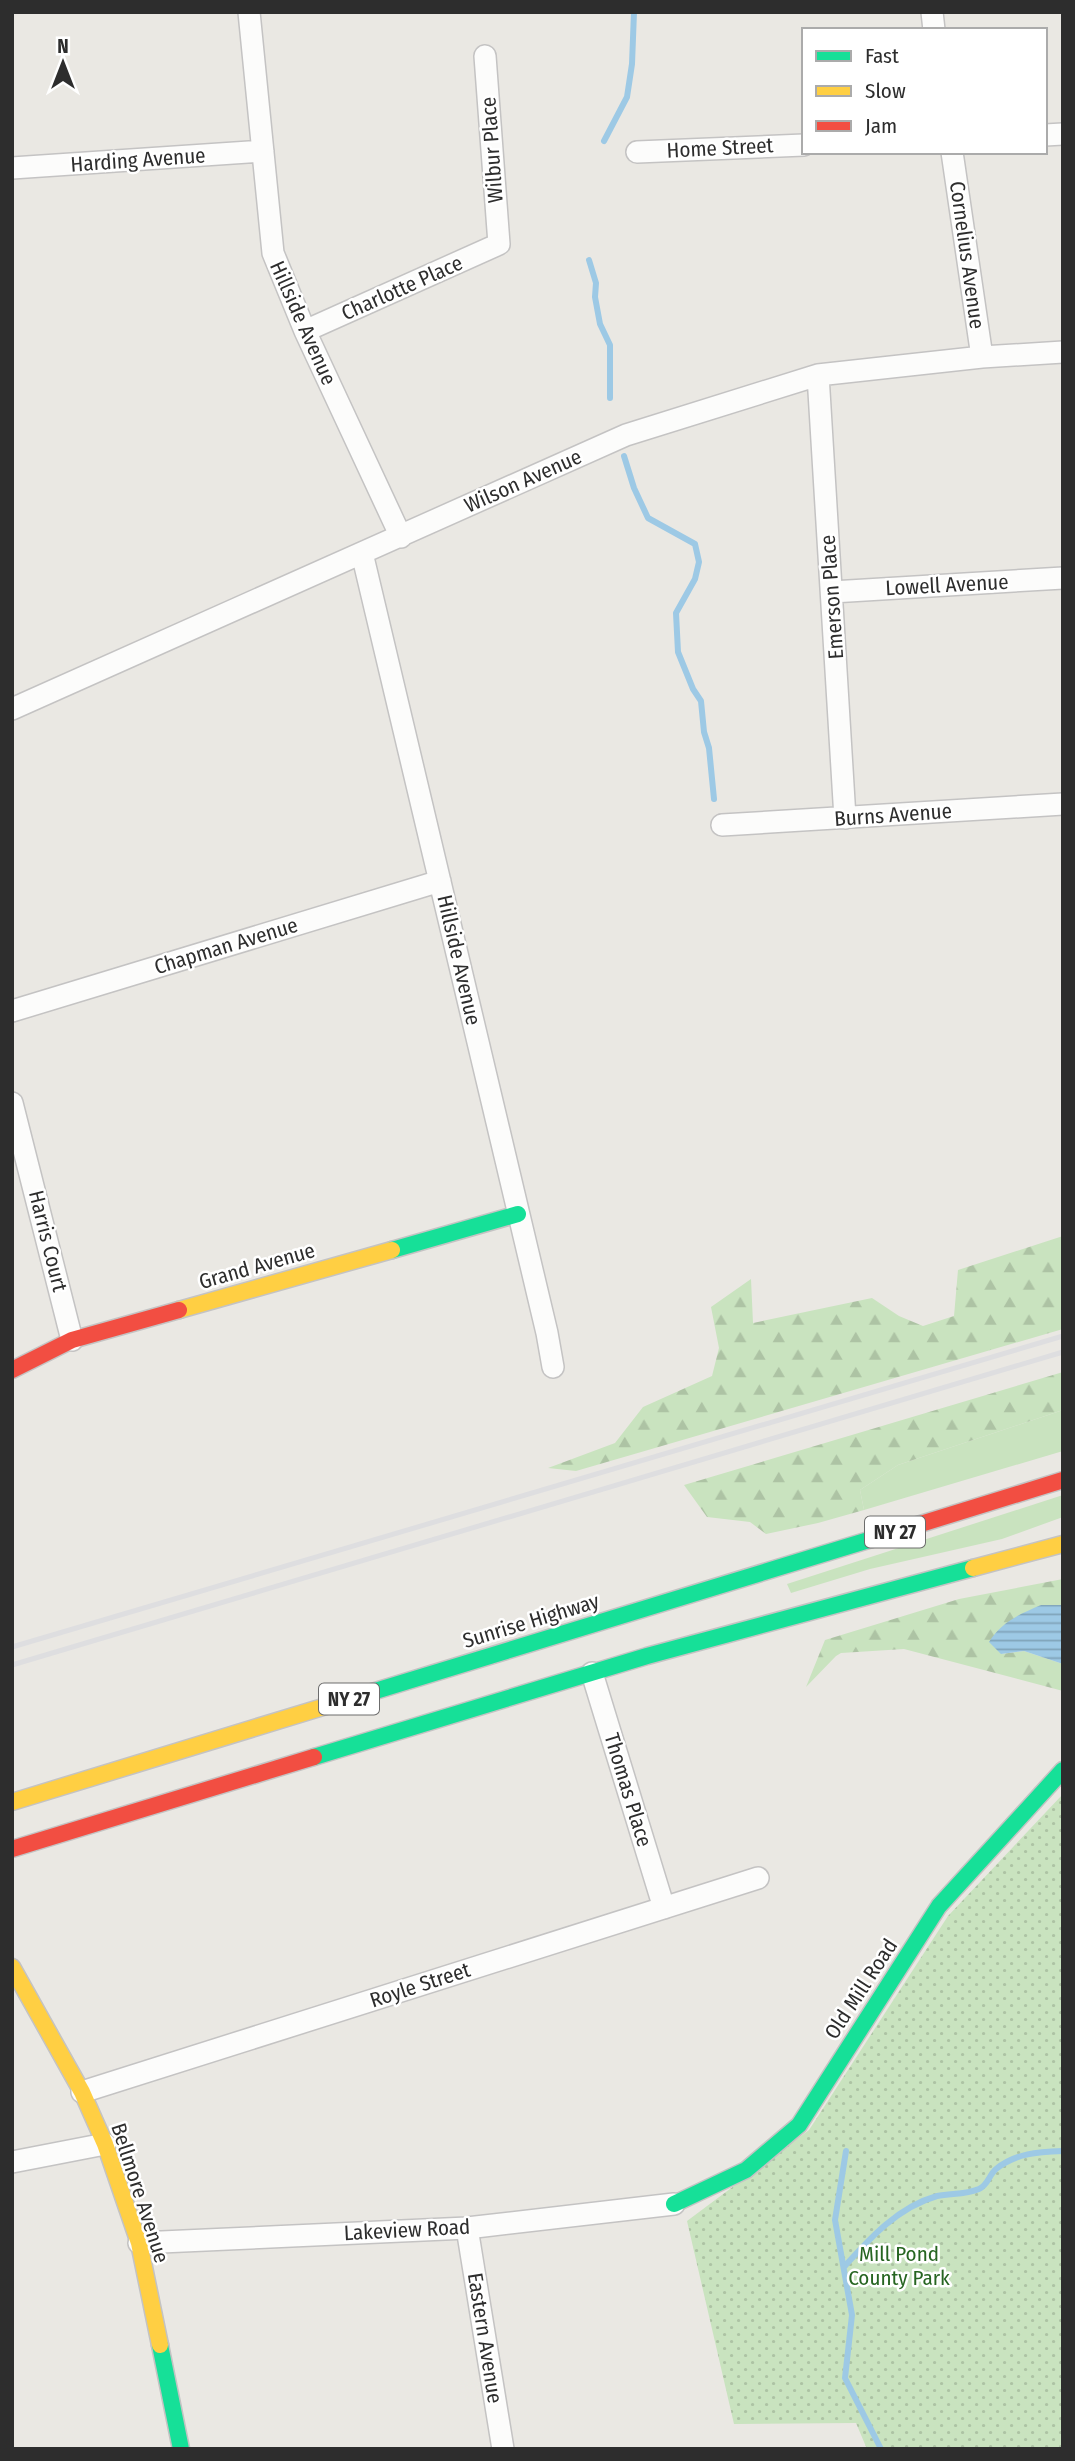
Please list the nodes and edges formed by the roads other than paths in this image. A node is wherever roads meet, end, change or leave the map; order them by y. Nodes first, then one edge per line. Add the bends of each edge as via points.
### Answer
1 (249, 12) edge
2 (485, 55) dead end
3 (802, 145) edge
4 (263, 151) junction
5 (637, 152) dead end
6 (952, 154) edge
7 (12, 168) edge
8 (499, 244) joint
9 (305, 331) junction
10 (1063, 352) edge
11 (982, 357) junction
12 (818, 375) junction
13 (401, 537) junction
14 (362, 553) junction
15 (1063, 578) edge
16 (832, 592) junction
17 (12, 709) edge
18 (1063, 804) edge
19 (845, 818) junction
20 (722, 825) dead end
21 (440, 881) junction
22 (12, 1011) edge
23 (12, 1103) edge
24 (518, 1214) junction
25 (72, 1340) junction
26 (553, 1367) dead end
27 (12, 1370) edge
28 (1063, 1480) edge
29 (1063, 1544) edge
30 (635, 1611) junction
31 (647, 1656) junction
32 (592, 1672) junction
33 (1063, 1770) edge
34 (12, 1802) edge
35 (12, 1849) edge
36 (758, 1878) dead end
37 (664, 1908) junction
38 (12, 1967) edge
39 (82, 2092) junction
40 (105, 2144) junction
41 (12, 2162) edge
42 (674, 2204) joint
43 (467, 2228) junction
44 (139, 2243) junction
45 (181, 2449) edge
46 (503, 2449) edge

1 - 4 street, Hillside Avenue
2 - 8 street, Wilbur Place
3 - 5 street, Home Street
4 - 7 street, Harding Avenue
4 - 9 street, Hillside Avenue via 273,253
6 - 11 street, Cornelius Avenue
8 - 9 street, Charlotte Place
9 - 13 street, Hillside Avenue
10 - 11 street, Wilson Avenue
11 - 12 street, Wilson Avenue
12 - 13 street, Wilson Avenue via 626,435
12 - 16 street, Emerson Place
13 - 14 street, Wilson Avenue
14 - 17 street, Wilson Avenue
14 - 21 street, Hillside Avenue
15 - 16 street, Lowell Avenue
16 - 19 street, Emerson Place
18 - 19 street, Burns Avenue
19 - 20 street, Burns Avenue
21 - 22 street, Chapman Avenue
21 - 24 street, Hillside Avenue
23 - 25 street, Harris Court
24 - 25 main road, Grand Avenue
24 - 26 street, Hillside Avenue
25 - 27 main road, Grand Avenue
28 - 30 main road, Sunrise Highway / NY 27
29 - 31 main road, NY 27
30 - 31 street
30 - 34 main road, Sunrise Highway / NY 27
31 - 32 main road, NY 27
32 - 35 main road, NY 27
32 - 37 street, Thomas Place
33 - 42 main road, Old Mill Road via 939,1906 799,2125 746,2169
36 - 37 street, Royle Street
37 - 39 street, Royle Street
38 - 39 main road, Bellmore Avenue
39 - 40 main road, Bellmore Avenue
40 - 41 street
40 - 44 main road, Bellmore Avenue
42 - 43 street, Lakeview Road
43 - 44 street, Lakeview Road
43 - 46 street, Eastern Avenue
44 - 45 main road, Bellmore Avenue

